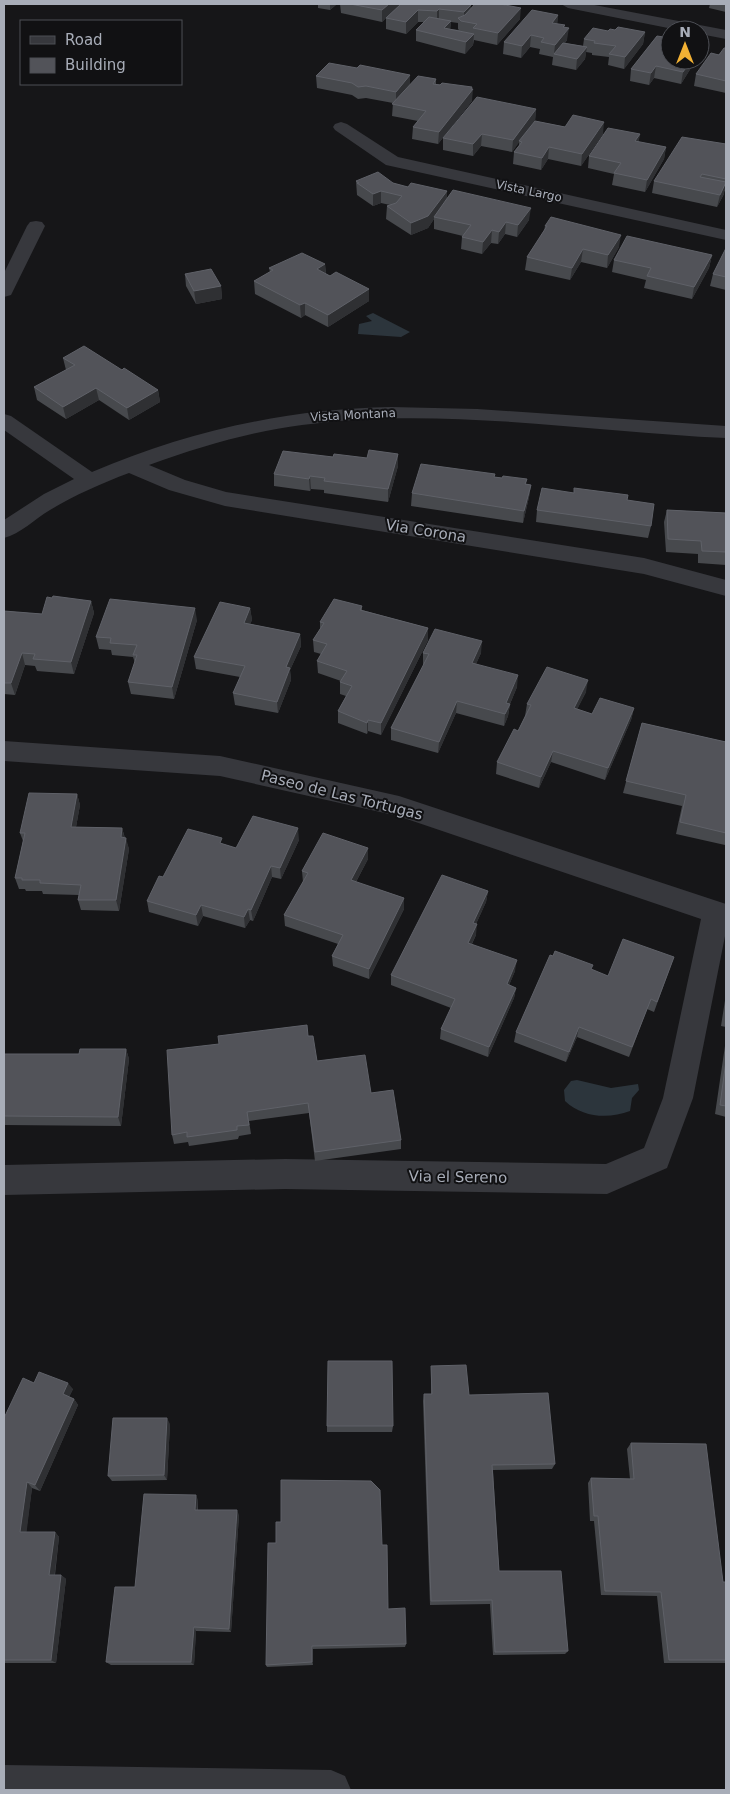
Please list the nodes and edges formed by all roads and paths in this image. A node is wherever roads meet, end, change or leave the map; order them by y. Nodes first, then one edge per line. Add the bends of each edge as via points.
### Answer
1 (568, 4) edge
2 (726, 35) edge
3 (341, 127) dead end
4 (36, 226) dead end
5 (726, 234) edge
6 (4, 291) edge
7 (4, 420) edge
8 (726, 432) edge
9 (129, 465) junction
10 (90, 480) junction
11 (4, 531) edge
12 (726, 588) edge
13 (4, 751) edge
14 (721, 914) edge
15 (4, 1180) edge
16 (4, 1785) edge
17 (331, 1790) edge

1 - 2 street
3 - 5 street, Vista Largo via 392,162
4 - 6 street
7 - 10 street
8 - 9 street, Vista Montana via 480,415 369,413 304,418 233,430
9 - 10 street, Vista Montana
9 - 12 street, Via Corona via 177,485 225,499 644,566
10 - 11 street, Vista Montana
13 - 14 street, Paseo de Las Tortugas via 220,766 277,778 399,806
14 - 15 street, Via el Sereno via 678,1098 656,1158 607,1179 285,1174
16 - 17 street

